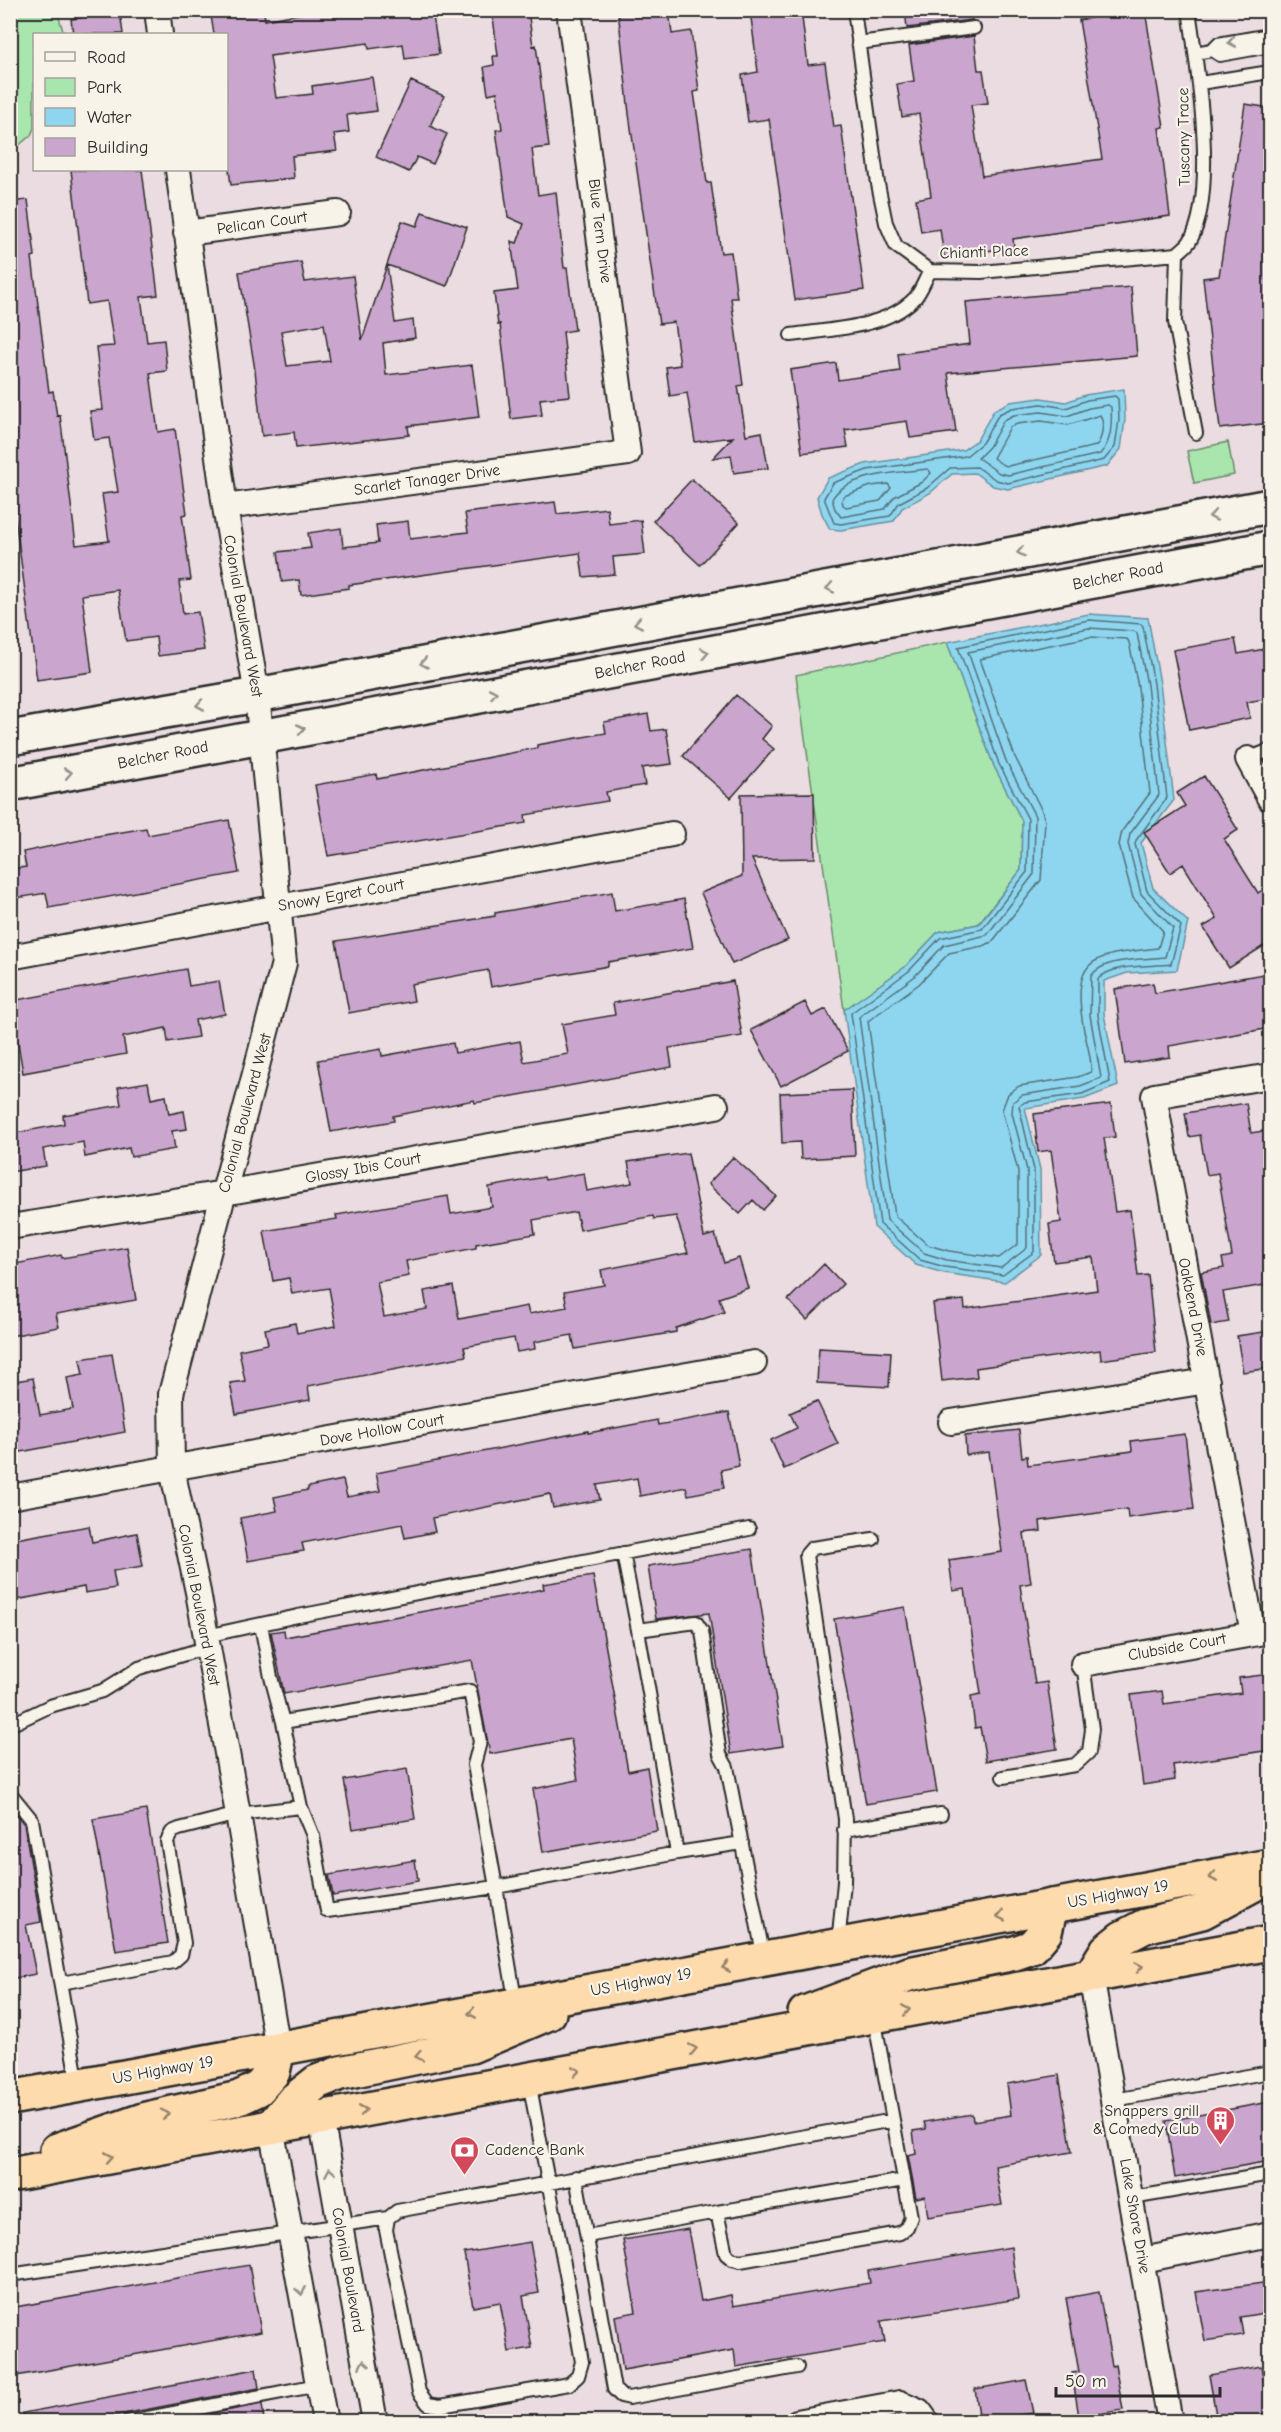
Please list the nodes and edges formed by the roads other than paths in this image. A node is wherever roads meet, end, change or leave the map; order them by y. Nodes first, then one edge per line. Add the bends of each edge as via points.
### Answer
1 (157, 10) edge
2 (569, 10) edge
3 (854, 10) edge
4 (1189, 10) edge
5 (974, 28) dead end
6 (160, 33) edge
7 (1270, 35) edge
8 (858, 43) junction
9 (1270, 46) edge
10 (1212, 50) junction
11 (1195, 53) junction
12 (1270, 72) edge
13 (1200, 82) junction
14 (178, 171) edge
15 (338, 213) dead end
16 (186, 233) junction
17 (1177, 254) junction
18 (930, 271) junction
19 (791, 335) dead end
20 (1196, 433) dead end
21 (628, 453) joint
22 (1270, 506) edge
23 (225, 507) junction
24 (1270, 536) edge
25 (1270, 548) edge
26 (1234, 555) junction
27 (257, 694) junction
28 (262, 736) junction
29 (10, 738) edge
30 (1270, 750) edge
31 (1248, 759) joint
32 (10, 784) edge
33 (1270, 800) edge
34 (672, 834) dead end
35 (280, 906) junction
36 (10, 957) edge
37 (1270, 1076) edge
38 (716, 1106) dead end
39 (224, 1193) junction
40 (10, 1227) edge
41 (754, 1363) dead end
42 (1207, 1381) junction
43 (951, 1422) dead end
44 (172, 1469) junction
45 (10, 1497) edge
46 (749, 1529) dead end
47 (873, 1539) dead end
48 (623, 1553) junction
49 (261, 1625) junction
50 (638, 1630) junction
51 (1262, 1633) edge
52 (207, 1642) junction
53 (1083, 1664) joint
54 (283, 1722) junction
55 (10, 1725) edge
56 (1003, 1777) dead end
57 (10, 1793) edge
58 (301, 1807) junction
59 (238, 1814) junction
60 (941, 1814) dead end
61 (844, 1830) junction
62 (742, 1844) junction
63 (677, 1853) junction
64 (1270, 1866) edge
65 (1270, 1875) edge
66 (496, 1887) junction
67 (1052, 1906) junction
68 (1270, 1943) edge
69 (838, 1946) junction
70 (764, 1960) junction
71 (1091, 1976) junction
72 (60, 1983) junction
73 (612, 1988) junction
74 (516, 2005) junction
75 (874, 2016) junction
76 (725, 2043) junction
77 (278, 2049) junction
78 (1270, 2072) edge
79 (528, 2079) junction
80 (79, 2086) junction
81 (10, 2098) edge
82 (1114, 2100) junction
83 (321, 2118) junction
84 (893, 2120) junction
85 (271, 2127) junction
86 (10, 2166) edge
87 (1270, 2174) edge
88 (10, 2175) edge
89 (576, 2177) junction
90 (904, 2180) junction
91 (548, 2182) junction
92 (1132, 2198) junction
93 (717, 2212) junction
94 (388, 2218) junction
95 (340, 2225) junction
96 (291, 2233) junction
97 (1270, 2234) edge
98 (587, 2236) junction
99 (1143, 2260) junction
100 (10, 2275) edge
101 (797, 2367) dead end
102 (318, 2385) junction
103 (923, 2416) edge
104 (127, 2421) edge
105 (325, 2421) edge
106 (375, 2421) edge
107 (797, 2421) edge
108 (1170, 2421) edge

1 - 6 street
2 - 21 street, Blue Tern Drive
3 - 8 lane, Chianti Place
4 - 11 lane, Tuscany Trace
5 - 8 lane
7 -> 10 lane via 1218,44
8 - 18 lane, Chianti Place via 886,223 896,246
9 - 10 lane via 1220,55
10 - 11 lane
11 - 13 lane, Tuscany Trace
12 - 13 lane
13 - 17 lane, Tuscany Trace via 1204,169 1199,216 1190,242
14 - 16 street, Colonial Boulevard West
15 - 16 street, Pelican Court
16 - 23 street, Colonial Boulevard West
17 - 18 lane, Chianti Place via 981,272
17 - 20 lane via 1175,322
18 - 19 lane via 915,298 895,313 870,322
21 - 23 street, Scarlet Tanager Drive
22 -> 27 main road
23 - 27 street, Colonial Boulevard West
24 - 26 main road
25 - 26 main road, Belcher Road
28 -> 26 main road, Belcher Road
27 - 28 street, Colonial Boulevard West
27 -> 29 main road
32 -> 28 main road, Belcher Road
28 - 35 street, Colonial Boulevard West
30 - 31 lane
31 - 33 street
34 - 35 street, Snowy Egret Court
35 - 36 street, Snowy Egret Court
35 - 39 street, Colonial Boulevard West via 284,963
37 - 42 street, Oakbend Drive via 1154,1095
38 - 39 street, Glossy Ibis Court
39 - 40 street, Glossy Ibis Court
39 - 44 street, Colonial Boulevard West via 171,1394
41 - 44 street, Dove Hollow Court
42 - 43 street
42 - 51 street, Oakbend Drive
44 - 45 street, Dove Hollow Court
44 - 52 street, Colonial Boulevard West
46 - 48 lane
47 - 61 lane via 812,1548 806,1555
48 - 49 lane
48 - 50 lane
49 - 52 lane
49 - 54 lane
50 - 62 lane via 696,1622 702,1630 720,1754 727,1767
50 - 63 lane
51 - 53 street, Clubside Court
52 - 55 lane via 139,1668 102,1691 50,1706
52 - 59 street, Colonial Boulevard West
53 - 56 lane via 1092,1729 1089,1752 1075,1765
54 - 58 lane
54 - 66 lane via 470,1691 480,1743 474,1765
57 - 72 lane via 32,1820
58 - 59 lane
58 - 66 lane via 313,1836 327,1911
59 - 72 lane via 179,1829 166,1841 184,1943 182,1955 173,1962
59 - 77 street, Colonial Boulevard West
60 - 61 lane
61 - 69 lane
62 - 63 lane
62 - 70 lane
63 - 66 lane
64 -> 67 highway, US Highway 19
65 - 71 highway via 1202,1912 1145,1926 1122,1938 1107,1950
66 - 74 lane
67 -> 69 highway, US Highway 19
67 - 76 highway via 1045,1932 1032,1947 909,1974
71 -> 68 highway
69 - 70 highway, US Highway 19
70 -> 73 highway, US Highway 19
75 -> 71 highway
71 - 82 street, Lake Shore Drive
72 - 80 lane
73 - 74 highway, US Highway 19
73 -> 85 highway via 471,2046 340,2073 317,2082 293,2101
74 -> 77 highway, US Highway 19
75 - 76 highway
75 - 84 lane
79 -> 76 highway
77 - 80 highway, US Highway 19
86 -> 77 highway via 146,2118 239,2098 258,2089 273,2072
78 - 82 lane
83 -> 79 highway
79 - 91 lane
80 - 81 highway, US Highway 19
82 - 92 street, Lake Shore Drive
83 - 85 highway
95 -> 83 street, Colonial Boulevard
84 - 89 lane
84 - 90 lane
88 -> 85 highway
85 - 96 street
87 - 92 lane
89 - 91 lane
89 - 98 lane
90 - 93 lane
90 - 93 lane via 911,2217 900,2233 740,2261 726,2254
91 - 94 lane via 397,2211
91 - 94 lane via 582,2362 578,2376 569,2384 440,2406 428,2404 419,2392 386,2230
92 - 99 street, Lake Shore Drive
93 - 98 lane
94 - 95 lane
95 - 96 lane
106 -> 95 street, Colonial Boulevard
96 - 100 lane
96 -> 102 street
97 - 99 street
98 - 101 lane via 614,2389 621,2396 629,2398
99 - 108 street, Lake Shore Drive
102 - 104 lane
102 - 105 street
103 - 107 street via 900,2403

